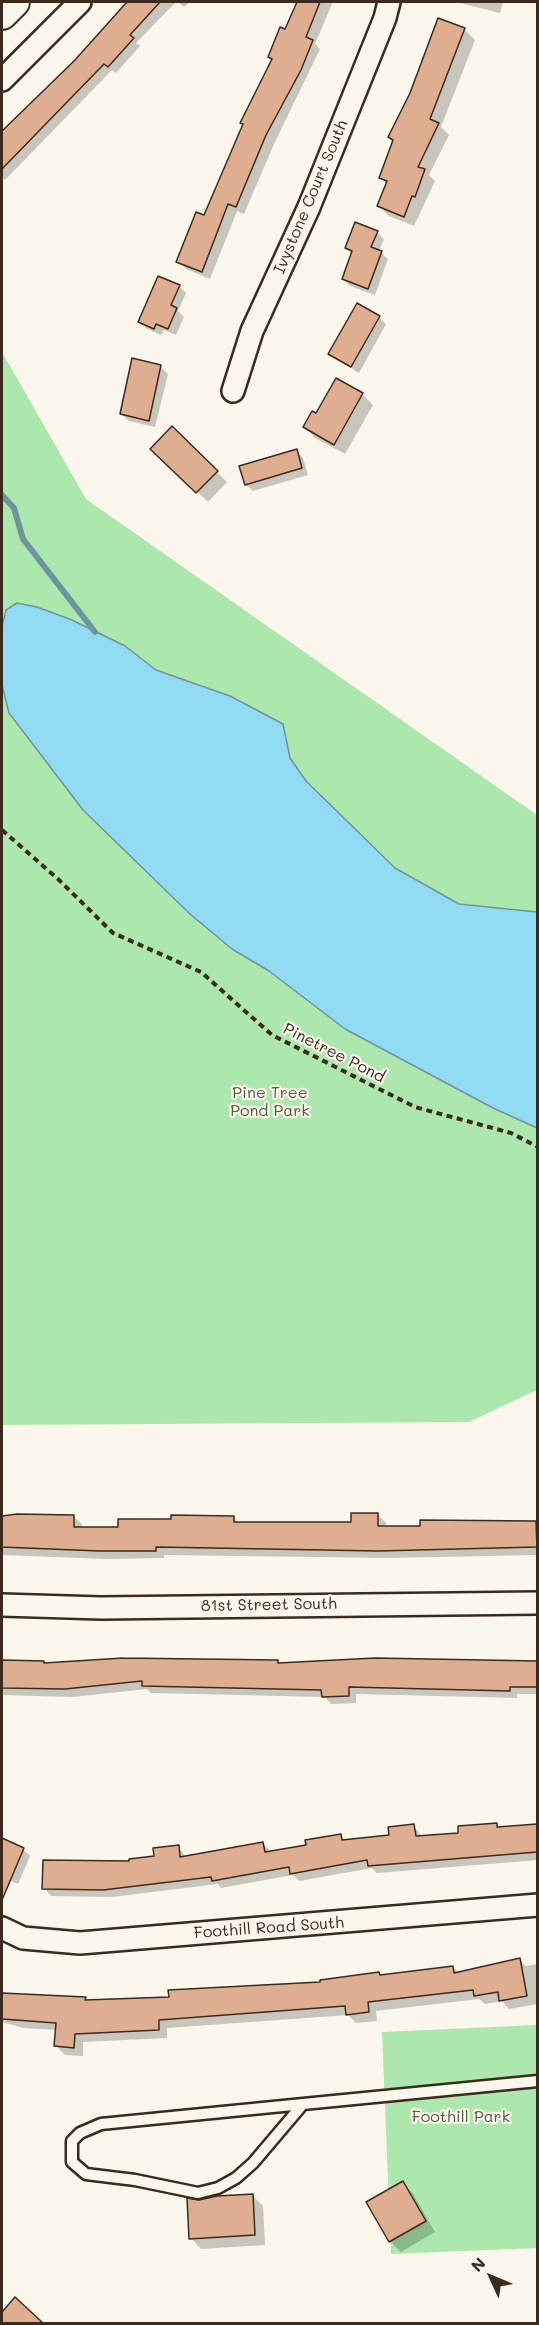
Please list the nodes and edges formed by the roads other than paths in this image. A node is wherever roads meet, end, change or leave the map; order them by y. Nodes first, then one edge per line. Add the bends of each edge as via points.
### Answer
1 (14, 2) edge
2 (80, 2) edge
3 (389, 2) edge
4 (2, 14) edge
5 (2, 80) edge
6 (233, 391) dead end
7 (537, 1603) edge
8 (2, 1605) edge
9 (537, 1905) edge
10 (2, 1929) edge
11 (537, 2081) edge
12 (303, 2104) junction

1 - 4 main road
2 - 5 street
3 - 6 street, Ivystone Court South via 309,207 252,330
7 - 8 street, 81st Street South via 101,1608
9 - 10 street, Foothill Road South via 80,1943 23,1938
11 - 12 lane
12 - 12 lane via 253,2163 218,2188 198,2193 86,2174 72,2162 72,2141 101,2124

